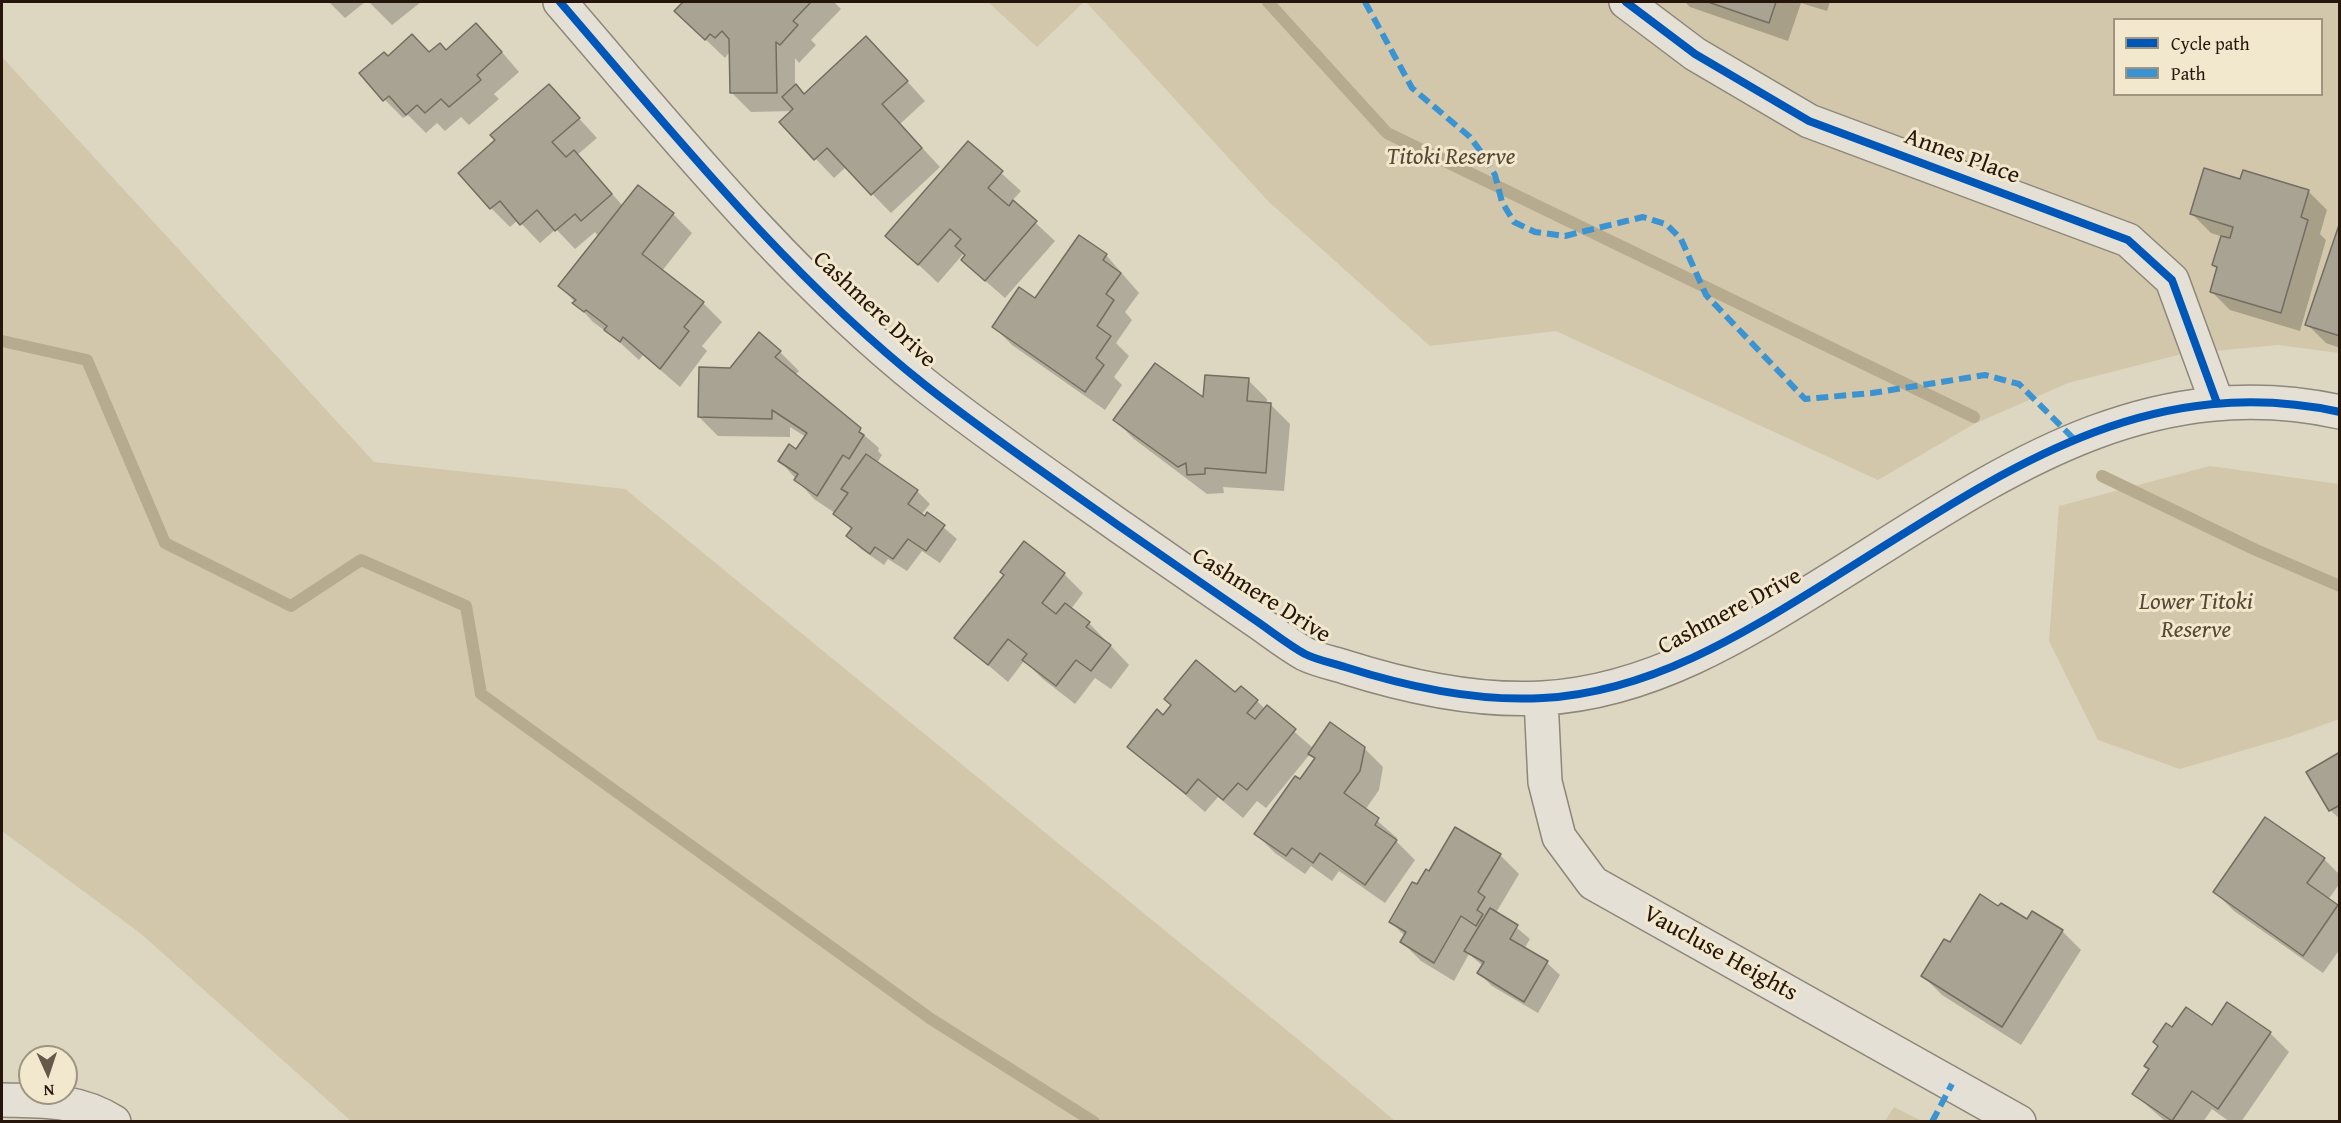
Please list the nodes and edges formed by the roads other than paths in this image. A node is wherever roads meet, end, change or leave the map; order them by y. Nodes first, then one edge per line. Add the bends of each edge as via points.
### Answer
1 (560, 2) edge
2 (1626, 2) edge
3 (2217, 403) junction
4 (2340, 412) edge
5 (1541, 699) junction
6 (2, 1100) edge
7 (114, 1122) edge
8 (2019, 1122) edge

1 - 5 street, Cashmere Drive via 730,196 826,297 923,383 1060,484 1308,656 1385,680 1452,694
2 - 3 street, Annes Place via 1695,54 1809,122 2128,240 2172,279
3 - 4 street, Cashmere Drive via 2293,402
3 - 5 street, Cashmere Drive via 2136,416 2008,469 1752,628 1694,659 1590,692
5 - 8 street, Vaucluse Heights via 1545,782 1559,837 1593,883
6 - 7 street via 60,1101 80,1105

